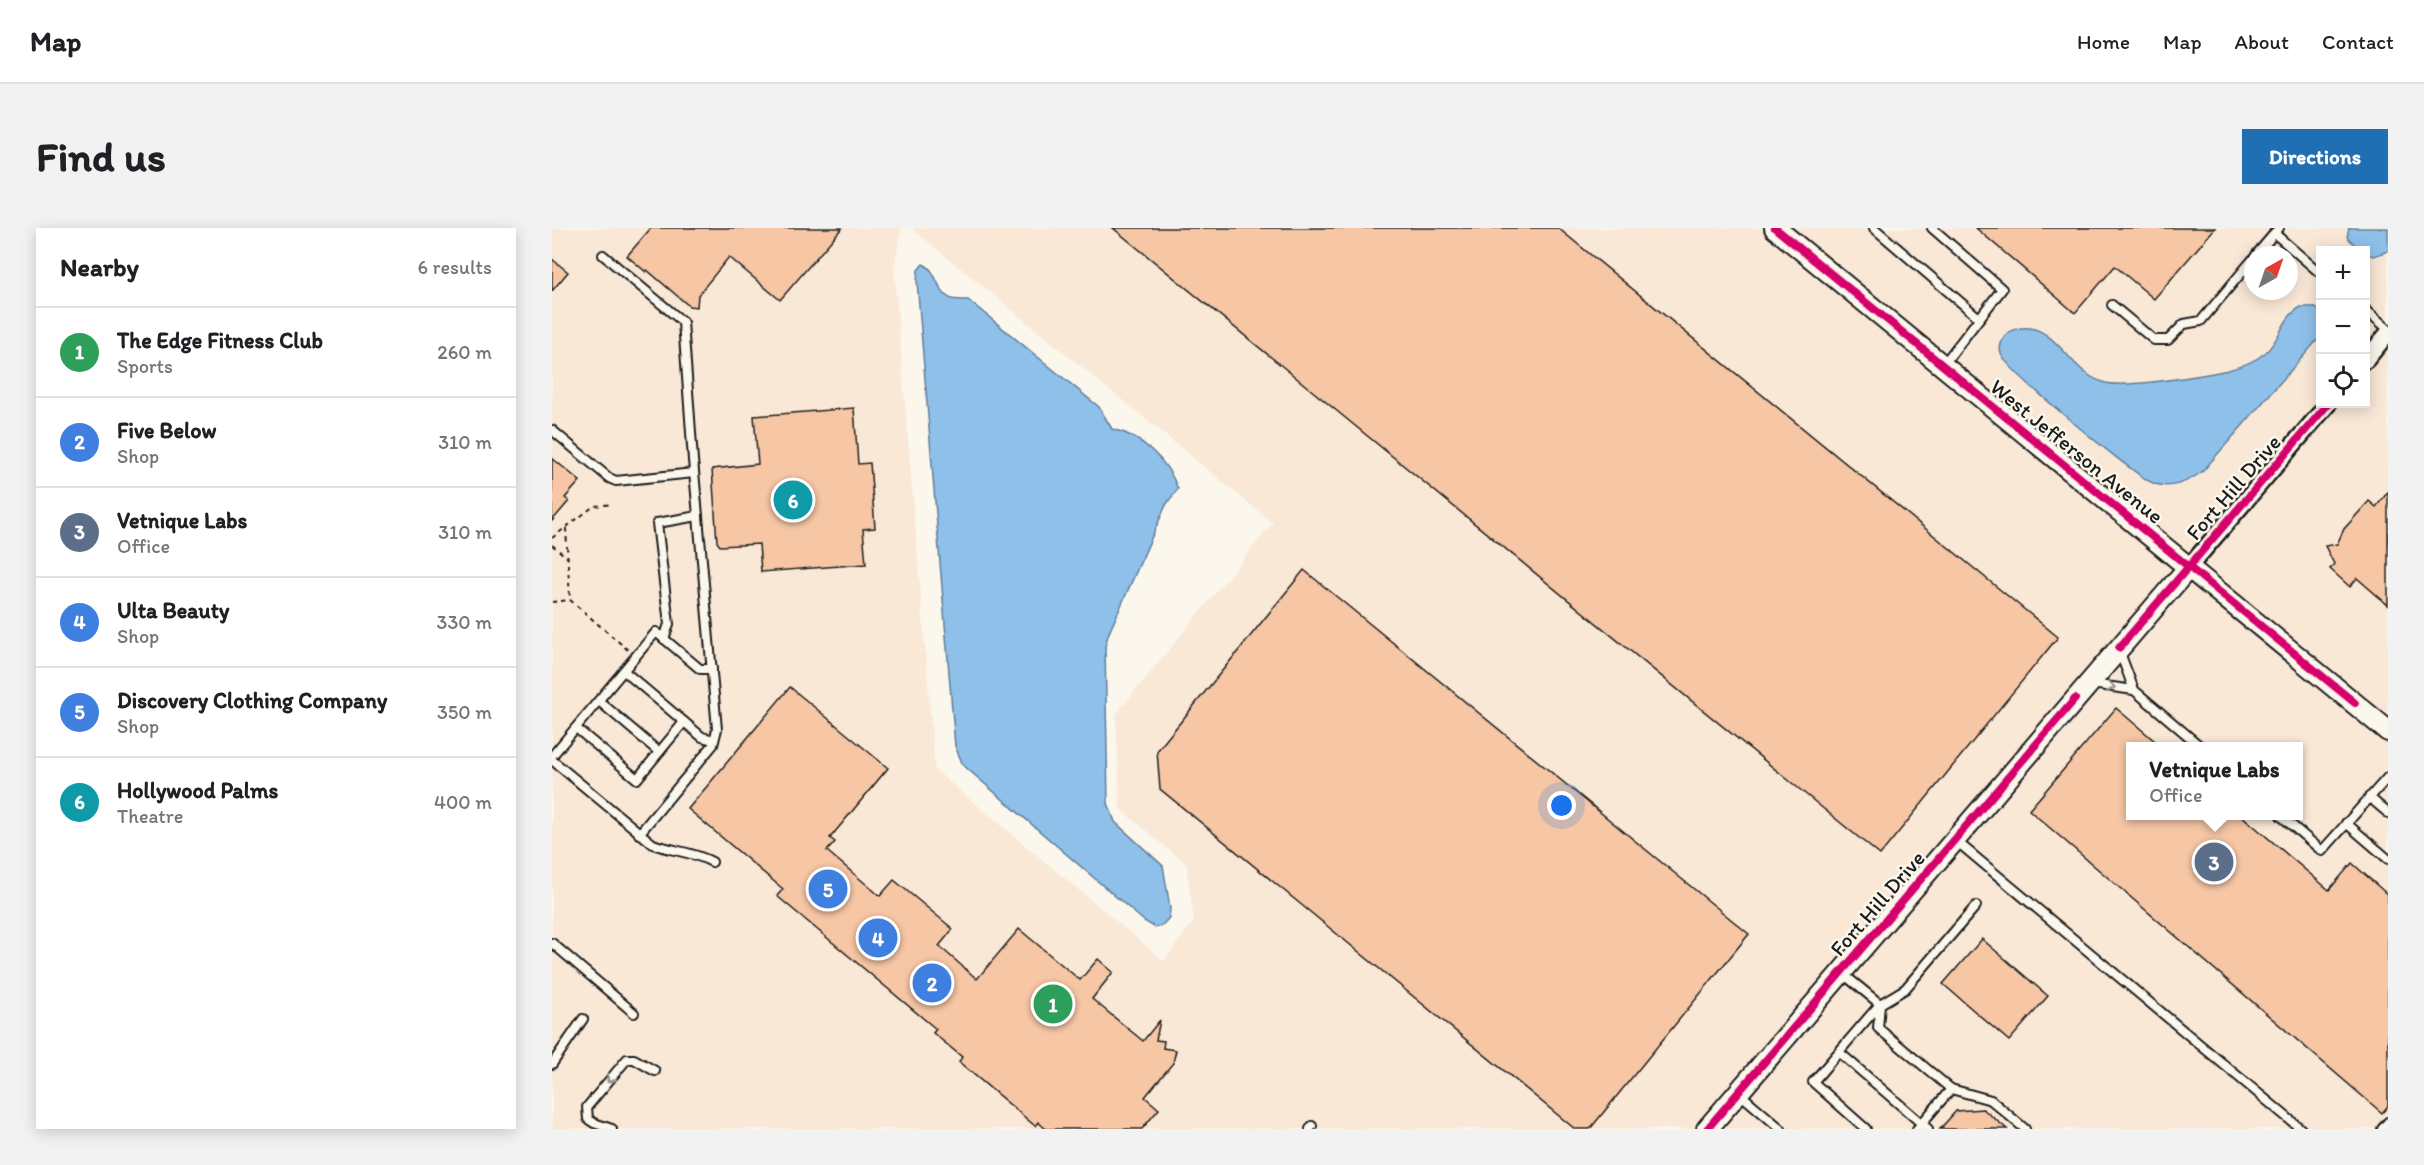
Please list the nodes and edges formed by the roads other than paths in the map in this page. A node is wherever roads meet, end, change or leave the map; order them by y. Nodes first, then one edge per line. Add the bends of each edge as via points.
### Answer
1 (1775, 228) edge
2 (1874, 228) edge
3 (1932, 228) edge
4 (2276, 231) edge
5 (2264, 246) edge
6 (603, 255) dead end
7 (2316, 269) edge
8 (2244, 270) edge
9 (2112, 305) dead end
10 (2370, 314) edge
11 (1979, 318) junction
12 (2388, 331) edge
13 (2370, 355) edge
14 (1943, 365) junction
15 (2325, 408) edge
16 (552, 430) edge
17 (694, 472) junction
18 (698, 516) junction
19 (2189, 567) junction
20 (664, 639) junction
21 (2119, 648) junction
22 (712, 669) junction
23 (624, 671) junction
24 (2088, 684) junction
25 (2134, 690) junction
26 (599, 701) junction
27 (684, 722) junction
28 (576, 728) junction
29 (2388, 731) edge
30 (714, 740) junction
31 (2194, 742) edge
32 (659, 752) junction
33 (552, 758) edge
34 (2388, 777) edge
35 (2369, 797) junction
36 (2388, 813) edge
37 (2285, 820) edge
38 (2346, 823) junction
39 (639, 834) junction
40 (1955, 840) junction
41 (2388, 859) edge
42 (712, 862) dead end
43 (1976, 906) dead end
44 (552, 943) edge
45 (1842, 972) junction
46 (1880, 1004) junction
47 (634, 1013) dead end
48 (583, 1019) dead end
49 (1839, 1052) junction
50 (552, 1064) edge
51 (656, 1071) dead end
52 (1951, 1089) junction
53 (1738, 1093) junction
54 (2388, 1122) edge
55 (1923, 1127) edge
56 (612, 1129) edge
57 (1707, 1129) edge
58 (1781, 1129) edge
59 (1866, 1129) edge
60 (2025, 1129) edge
61 (2301, 1129) edge
62 (2382, 1129) edge

1 - 14 street, West Jefferson Avenue
2 - 11 lane
3 - 11 lane via 2002,289
4 - 5 lane
4 - 7 lane
6 - 17 lane via 683,322
8 - 9 lane via 2201,321 2184,324 2168,340 2154,340
10 - 12 lane
11 - 14 lane
12 - 13 street
14 - 19 street, West Jefferson Avenue
15 - 19 street, Fort Hill Drive
16 - 17 lane via 616,481
17 - 18 lane
18 - 20 lane via 657,523 669,624
18 - 22 lane
19 - 21 street, Fort Hill Drive
19 - 29 street, West Jefferson Avenue
20 - 22 lane via 700,669
20 - 23 lane via 656,632
21 - 24 street, Fort Hill Drive
21 - 25 lane
22 - 30 lane via 717,729
23 - 26 lane
23 - 27 lane
24 -> 25 lane
24 - 40 street, Fort Hill Drive
25 - 31 lane
26 - 28 lane
26 - 32 lane
27 - 30 lane via 702,737
27 - 32 lane
28 - 32 lane via 636,779
28 - 33 lane
30 - 39 lane
33 - 39 lane
34 - 35 lane
35 - 36 lane
35 - 38 lane
37 - 38 lane via 2322,851
38 - 41 lane
39 - 42 lane via 653,844
40 - 45 street, Fort Hill Drive
40 - 61 lane
43 - 46 lane via 1905,989
44 - 47 lane
45 - 46 lane
45 - 53 street, Fort Hill Drive
46 - 49 lane
46 - 52 lane via 1878,1028
48 - 50 lane
49 - 55 lane
49 - 59 lane via 1813,1083
51 -> 56 lane via 627,1059 587,1107 588,1119
52 - 55 lane
52 - 60 lane via 1991,1100
53 - 57 street, Fort Hill Drive
53 - 58 lane
54 - 62 lane

